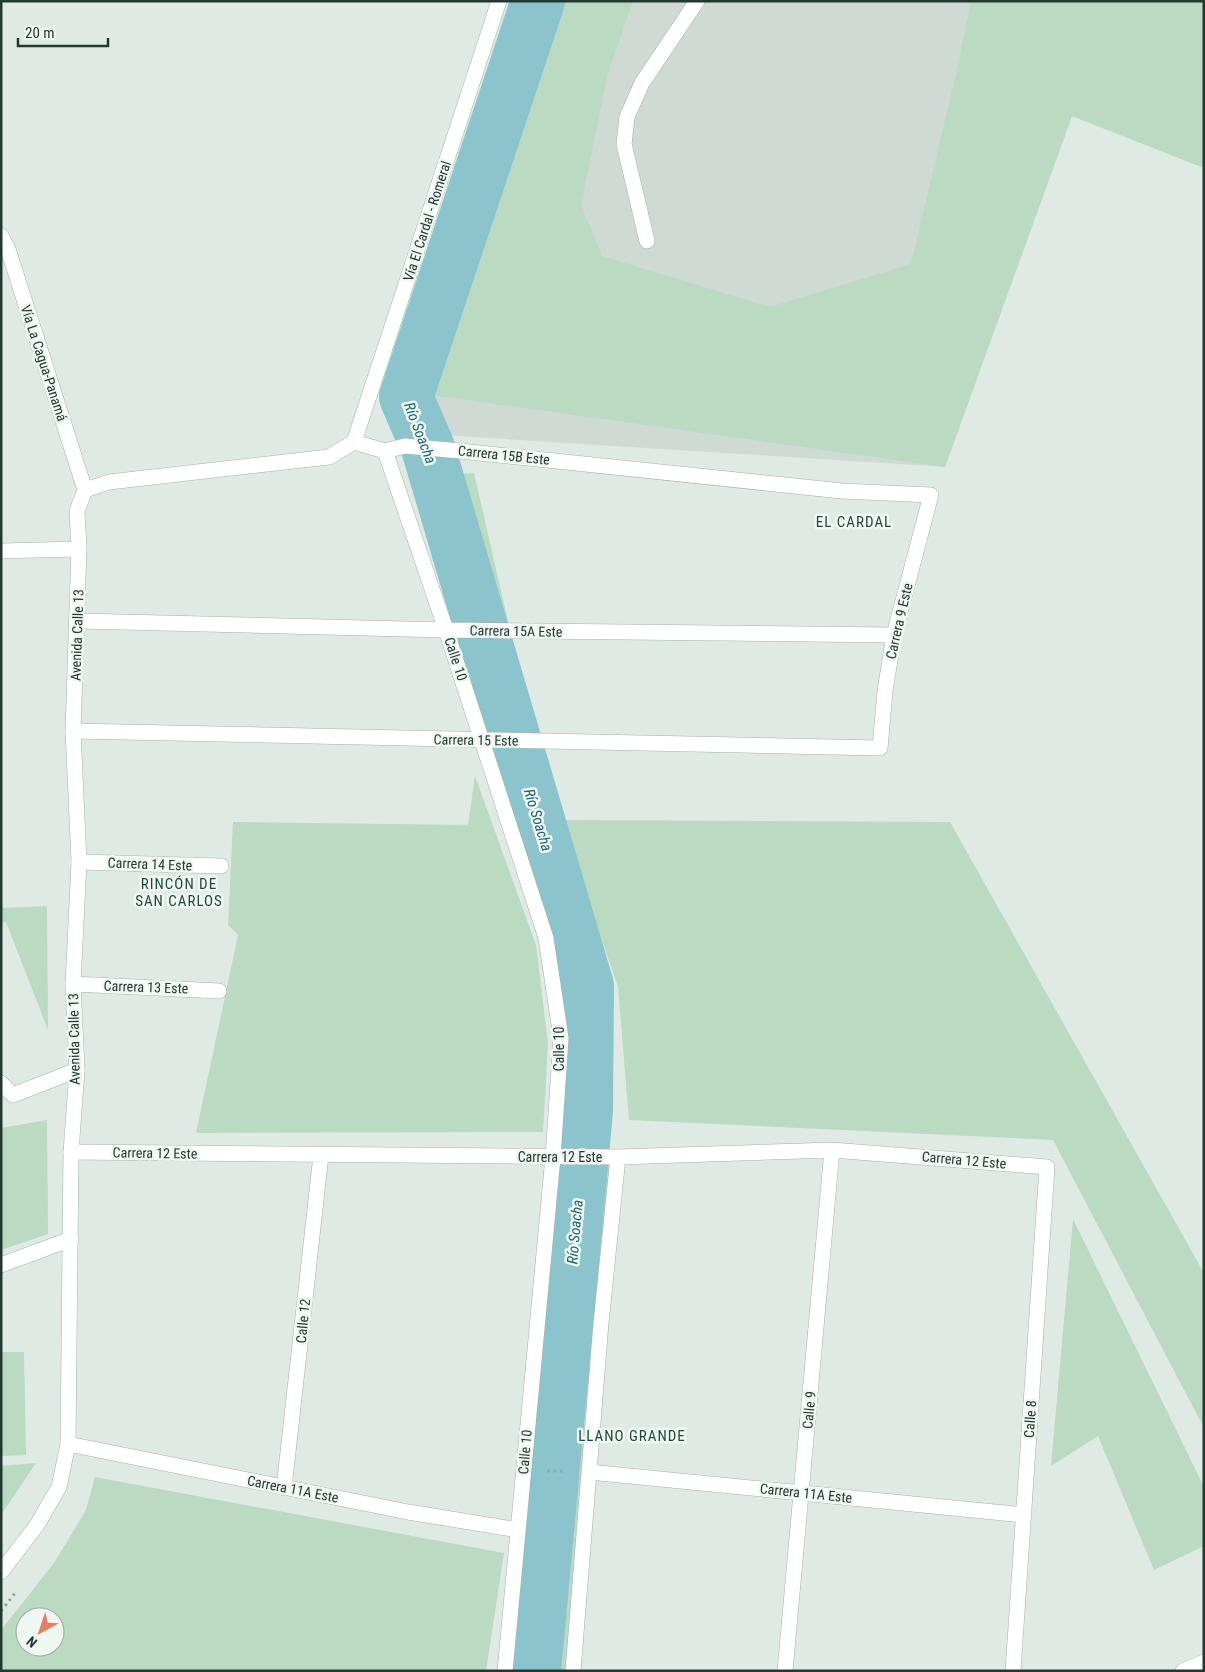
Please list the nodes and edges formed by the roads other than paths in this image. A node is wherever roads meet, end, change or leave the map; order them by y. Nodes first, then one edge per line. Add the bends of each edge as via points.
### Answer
1 (499, 1) edge
2 (697, 1) edge
3 (1, 236) edge
4 (648, 241) dead end
5 (354, 442) junction
6 (385, 451) junction
7 (86, 490) junction
8 (931, 495) joint
9 (79, 549) junction
10 (1, 551) edge
11 (78, 621) junction
12 (446, 630) junction
13 (894, 635) junction
14 (73, 731) junction
15 (490, 740) junction
16 (880, 748) joint
17 (79, 862) junction
18 (221, 866) dead end
19 (73, 984) junction
20 (219, 991) dead end
21 (77, 1070) junction
22 (1, 1083) edge
23 (832, 1150) junction
24 (71, 1152) junction
25 (321, 1155) junction
26 (558, 1157) junction
27 (618, 1157) junction
28 (1048, 1167) joint
29 (70, 1239) junction
30 (1, 1265) edge
31 (68, 1444) junction
32 (589, 1472) junction
33 (284, 1488) junction
34 (802, 1493) junction
35 (1024, 1514) junction
36 (518, 1530) junction
37 (1, 1572) edge
38 (1204, 1662) edge
39 (505, 1671) edge
40 (573, 1671) edge
41 (786, 1671) edge
42 (1013, 1671) edge
43 (1183, 1671) edge

1 - 5 street, Vía El Cardal - Romeral
2 - 4 street via 642,83 627,117 624,144
3 - 7 street, Vía La Cagua-Panamá via 8,249
5 - 6 street
5 - 7 street via 329,457 109,482
6 - 8 street, Carrera 15B Este via 405,446 842,491
6 - 12 street, Calle 10
7 - 9 street, Avenida Calle 13 via 77,511
8 - 13 street, Carrera 9 Este
9 - 10 street
9 - 11 street, Avenida Calle 13
11 - 12 street, Carrera 15A Este
11 - 14 street, Avenida Calle 13
12 - 13 street, Carrera 15A Este
12 - 15 street, Calle 10
13 - 16 street, Carrera 9 Este
14 - 15 street, Carrera 15 Este
14 - 17 street, Avenida Calle 13
15 - 16 street, Carrera 15 Este
15 - 26 street, Calle 10 via 546,938 561,1038
17 - 18 street, Carrera 14 Este
17 - 19 street, Avenida Calle 13
19 - 20 street, Carrera 13 Este
19 - 21 street, Avenida Calle 13
21 - 22 street via 12,1095
21 - 24 street, Avenida Calle 13
23 - 27 street, Carrera 12 Este
23 - 28 street, Carrera 12 Este
23 - 34 street, Calle 9
24 - 25 street, Carrera 12 Este
24 - 29 street, Avenida Calle 13
25 - 26 street, Carrera 12 Este
25 - 33 street, Calle 12
26 - 27 street, Carrera 12 Este
26 - 36 street, Calle 10
27 - 32 street
28 - 35 street, Calle 8
29 - 30 street
29 - 31 street, Avenida Calle 13
31 - 33 street, Carrera 11A Este
31 - 37 street, Avenida Calle 13 via 59,1487 37,1525
32 - 34 street, Carrera 11A Este
32 - 40 street
33 - 36 street, Carrera 11A Este
34 - 35 street, Carrera 11A Este
34 - 41 street, Calle 9
35 - 42 street, Calle 8
36 - 39 street, Calle 10
38 - 43 street

